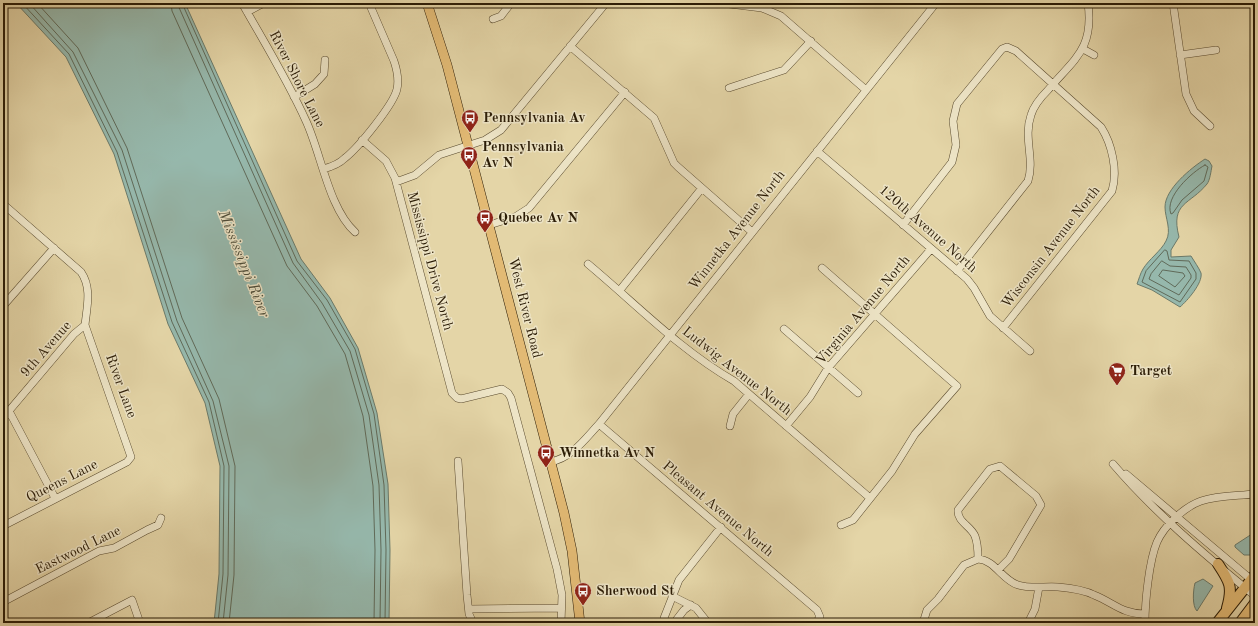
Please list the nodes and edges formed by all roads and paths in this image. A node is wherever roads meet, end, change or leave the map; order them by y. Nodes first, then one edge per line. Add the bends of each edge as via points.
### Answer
1 (242, 3) edge
2 (264, 3) edge
3 (369, 3) edge
4 (427, 3) edge
5 (512, 3) edge
6 (606, 3) edge
7 (721, 3) edge
8 (936, 3) edge
9 (1088, 3) edge
10 (1173, 3) edge
11 (247, 12) junction
12 (492, 19) dead end
13 (811, 42) junction
14 (570, 46) junction
15 (1083, 49) junction
16 (1216, 50) dead end
17 (1180, 54) junction
18 (1094, 55) dead end
19 (325, 60) dead end
20 (1053, 84) junction
21 (729, 88) dead end
22 (866, 90) junction
23 (624, 92) junction
24 (294, 97) junction
25 (1210, 126) dead end
26 (362, 140) junction
27 (468, 146) junction
28 (817, 151) junction
29 (323, 169) junction
30 (396, 182) junction
31 (702, 188) junction
32 (3, 204) edge
33 (489, 225) junction
34 (904, 225) junction
35 (355, 232) dead end
36 (752, 232) junction
37 (54, 248) junction
38 (931, 249) junction
39 (588, 264) dead end
40 (822, 268) dead end
41 (957, 271) junction
42 (620, 290) junction
43 (3, 306) edge
44 (875, 314) junction
45 (85, 325) junction
46 (1003, 328) junction
47 (784, 329) dead end
48 (671, 336) junction
49 (1030, 351) dead end
50 (828, 368) junction
51 (858, 393) dead end
52 (749, 394) junction
53 (9, 411) junction
54 (3, 418) edge
55 (599, 424) junction
56 (730, 426) dead end
57 (786, 426) junction
58 (131, 457) joint
59 (458, 461) dead end
60 (550, 462) junction
61 (1255, 494) edge
62 (55, 498) junction
63 (870, 498) junction
64 (1177, 517) junction
65 (161, 518) dead end
66 (1170, 524) junction
67 (841, 525) dead end
68 (3, 526) edge
69 (721, 527) junction
70 (978, 559) junction
71 (1218, 564) junction
72 (998, 570) junction
73 (1252, 581) edge
74 (1039, 587) junction
75 (672, 596) junction
76 (1255, 596) edge
77 (3, 602) edge
78 (1255, 603) edge
79 (691, 605) junction
80 (561, 608) junction
81 (468, 609) junction
82 (1226, 612) junction
83 (1145, 614) junction
84 (923, 622) edge
85 (88, 623) edge
86 (140, 623) edge
87 (473, 623) edge
88 (561, 623) edge
89 (580, 623) edge
90 (667, 623) edge
91 (674, 623) edge
92 (708, 623) edge
93 (816, 623) edge
94 (1028, 623) edge
95 (1145, 623) edge
96 (1217, 623) edge
97 (1240, 623) edge

1 - 11 street, River Shore Lane
2 - 11 street
3 - 26 street via 394,61 397,89 388,108
4 - 27 main road, West River Road via 447,65
5 - 12 street via 501,16
6 - 14 street
7 - 13 street via 772,11
8 - 22 street, Winnetka Avenue North
9 - 15 street via 1089,35
10 - 17 street
11 - 24 street, River Shore Lane
13 - 21 street via 784,70
13 - 22 street
14 - 23 street
14 - 27 street via 501,130 486,140
15 - 18 street
15 - 20 street
16 - 17 street
17 - 25 street via 1186,94 1194,111
19 - 24 street via 324,74 320,79
20 - 34 street, Wisconsin Avenue North via 1016,51 1007,47 1002,49 957,104 950,131 956,145 952,162
20 - 41 street via 1036,104 1031,115 1027,137 1032,164 1028,181
20 - 46 street, Wisconsin Avenue North via 1106,134 1114,164 1115,182 1107,198
22 - 28 street, Winnetka Avenue North
23 - 31 street via 654,118 674,163
23 - 33 street via 529,208 516,217
24 - 29 street, River Shore Lane via 307,123
26 - 29 street via 346,158
26 - 30 street, Mississippi Drive North via 386,161
27 - 30 street via 438,155 415,176
27 - 33 main road, West River Road
28 - 34 street, 120th Avenue North
28 - 36 street, Winnetka Avenue North
29 - 35 street, River Shore Lane via 346,224
30 - 80 street, Mississippi Drive North via 450,388 457,398 502,389 508,393 512,402 558,569
31 - 36 street
31 - 42 street
32 - 37 street
33 - 60 main road, West River Road
34 - 38 street, 120th Avenue North
36 - 48 street, Winnetka Avenue North
37 - 43 street
37 - 45 street, 9th Avenue via 86,281 88,289
38 - 41 street, 120th Avenue North
38 - 44 street, Virginia Avenue North
39 - 42 street, Ludwig Avenue North
40 - 44 street
41 - 46 street, 120th Avenue North via 971,283 987,312
42 - 48 street, Ludwig Avenue North
44 - 50 street, Virginia Avenue North
44 - 63 street via 957,386 916,434 899,462
45 - 53 street, 9th Avenue via 74,334
45 - 58 street, River Lane
46 - 49 street, 120th Avenue North
47 - 50 street
48 - 52 street, Ludwig Avenue North
48 - 55 street, Winnetka Avenue North
50 - 51 street
50 - 57 street, Virginia Avenue North via 810,397
52 - 56 street via 733,414
52 - 57 street, Ludwig Avenue North
53 - 54 street, 9th Avenue
53 - 62 street
55 - 60 street, Winnetka Avenue North via 571,453 560,460
55 - 69 street, Pleasant Avenue North
57 - 63 street, Ludwig Avenue North
58 - 62 street, Queens Lane via 127,462
59 - 81 street
60 - 89 main road, West River Road via 570,537
61 - 64 street via 1223,496 1200,501
62 - 68 street, Queens Lane
63 - 67 street via 853,520
64 - 66 street
64 - 66 street via 1113,464
64 - 73 street
65 - 77 street, Eastwood Lane via 158,525 114,548 99,551
66 - 71 street
66 - 83 street via 1154,549
69 - 75 street via 680,580
69 - 93 street, Pleasant Avenue North via 817,610 820,614
70 - 72 street via 990,563
70 - 72 street via 975,535 959,518 958,510 990,469 1000,466 1036,496 1041,505 1009,558
70 - 84 street via 964,565 927,610
71 - 73 street
71 - 82 highway via 1228,578 1230,586
72 - 74 street via 1007,579 1018,584
73 - 76 street
73 - 82 highway
74 - 83 street via 1058,587 1094,594 1121,610 1132,614
74 - 94 street via 1035,609
75 - 79 street
75 - 90 street via 664,618
78 - 97 highway
79 - 91 street
79 - 92 street
80 - 81 street
80 - 88 street
81 - 87 street
82 - 96 highway
83 - 95 street
85 - 86 street via 132,600

